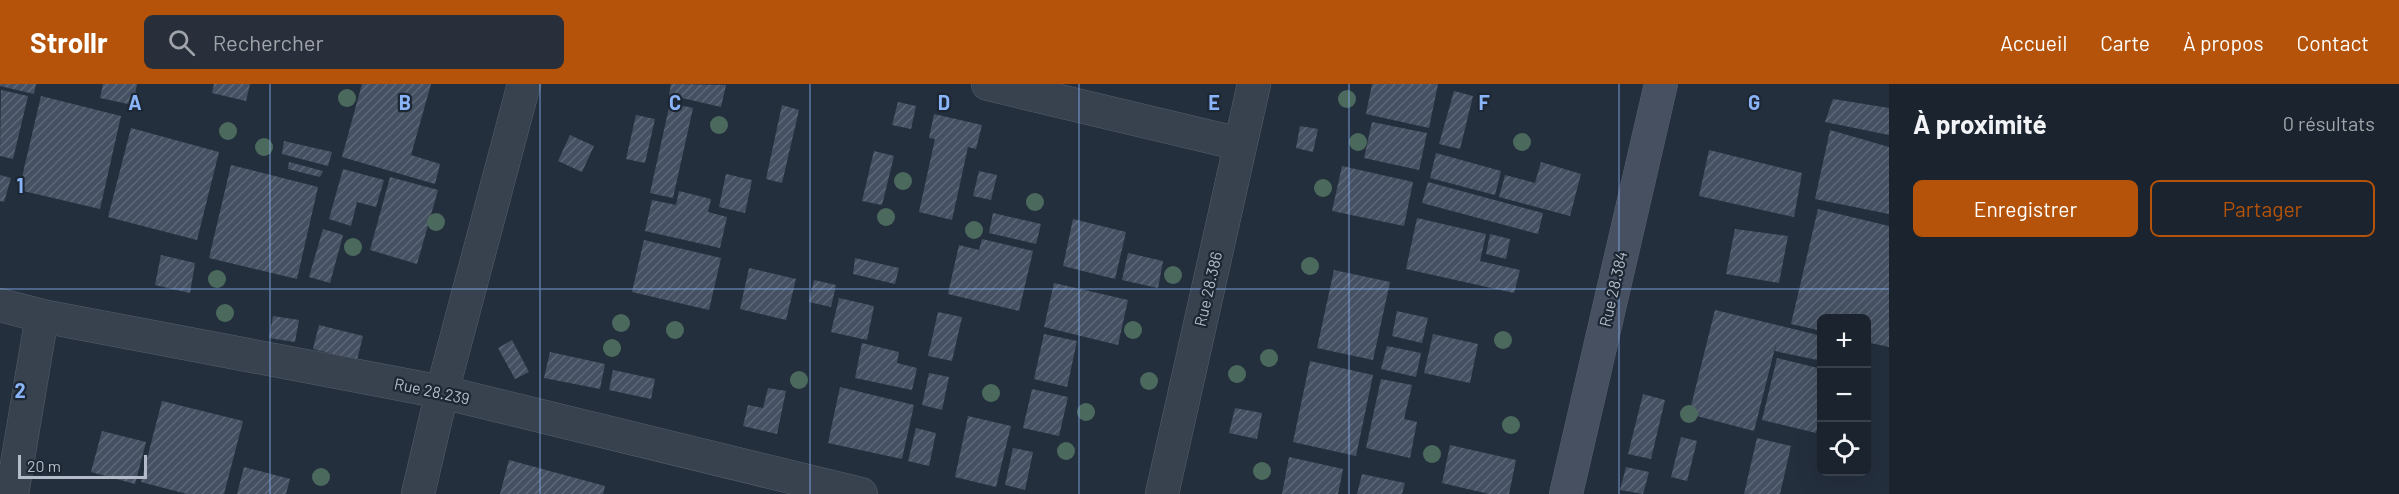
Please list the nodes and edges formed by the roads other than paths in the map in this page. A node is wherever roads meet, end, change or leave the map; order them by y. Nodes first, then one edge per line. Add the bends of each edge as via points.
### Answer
1 (524, 84) edge
2 (988, 84) edge
3 (1254, 84) edge
4 (1660, 84) edge
5 (1240, 144) junction
6 (0, 304) edge
7 (42, 316) junction
8 (442, 392) junction
9 (781, 485) edge
10 (12, 494) edge
11 (418, 494) edge
12 (861, 494) edge
13 (1162, 494) edge
14 (1566, 494) edge

1 - 8 street
2 - 5 street
3 - 5 street, Rue 28.386
4 - 14 street, Rue 28.384
5 - 13 street, Rue 28.386
6 - 7 street, Rue 28.239
7 - 8 street, Rue 28.239
7 - 10 street
8 - 9 street, Rue 28.239
8 - 11 street
9 - 12 street, Rue 28.239

